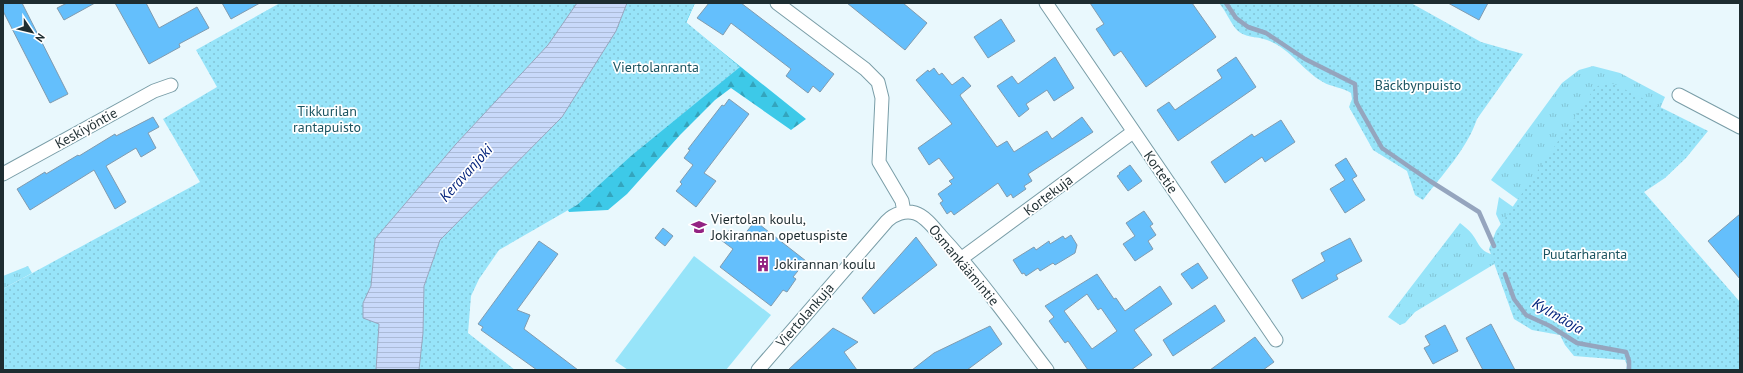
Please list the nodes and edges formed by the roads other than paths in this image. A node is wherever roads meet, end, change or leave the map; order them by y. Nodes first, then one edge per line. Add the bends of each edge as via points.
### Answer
1 (777, 3) edge
2 (1046, 3) edge
3 (171, 85) dead end
4 (1679, 96) dead end
5 (1740, 127) edge
6 (1133, 132) junction
7 (3, 174) edge
8 (904, 212) junction
9 (962, 258) junction
10 (1276, 340) dead end
11 (758, 370) edge
12 (1047, 370) edge

1 - 8 street via 865,69 878,82 882,98 879,162 902,201
2 - 6 street, Kortetie
3 - 7 street, Keskiyöntie via 154,91
4 - 5 street
6 - 9 street, Kortekuja
6 - 10 street, Kortetie
8 - 9 street, Osmankäämintie via 916,213 926,220
8 - 11 street, Viertolankuja via 887,221
9 - 12 street, Osmankäämintie

